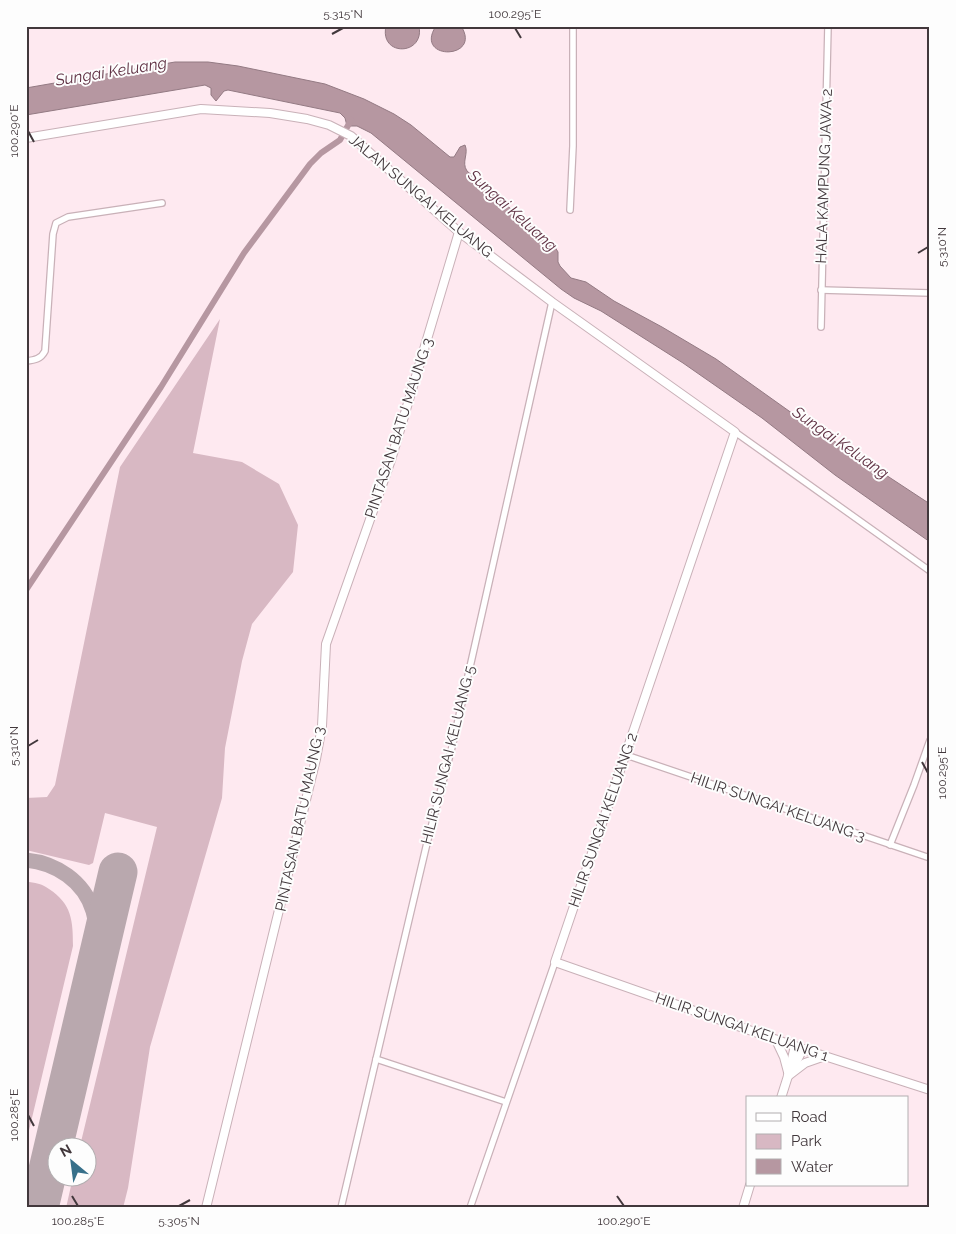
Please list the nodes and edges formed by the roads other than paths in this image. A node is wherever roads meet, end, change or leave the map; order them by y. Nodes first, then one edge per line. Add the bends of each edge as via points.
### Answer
1 (573, 26) edge
2 (828, 26) edge
3 (26, 138) edge
4 (162, 203) dead end
5 (570, 210) dead end
6 (459, 232) junction
7 (821, 290) junction
8 (930, 293) edge
9 (552, 302) junction
10 (821, 326) dead end
11 (26, 361) edge
12 (735, 432) junction
13 (930, 571) edge
14 (930, 740) edge
15 (626, 755) junction
16 (890, 845) junction
17 (930, 858) edge
18 (555, 962) junction
19 (776, 1040) junction
20 (795, 1046) junction
21 (803, 1049) junction
22 (825, 1056) junction
23 (376, 1059) junction
24 (788, 1076) junction
25 (930, 1090) edge
26 (782, 1096) edge
27 (506, 1102) junction
28 (750, 1186) edge
29 (206, 1208) edge
30 (342, 1208) edge
31 (470, 1208) edge
32 (743, 1208) edge

1 - 5 street
2 - 7 street, HALA KAMPUNG JAWA 2
3 - 6 street, JALAN SUNGAI KELUANG via 201,109 307,119 351,136
4 - 11 street via 68,218 56,223 45,351 43,356
6 - 9 street, JALAN SUNGAI KELUANG
6 - 29 street, PINTASAN BATU MAUNG 3 via 391,460 326,644 322,726 316,759
7 - 8 street
7 - 10 street, HALA KAMPUNG JAWA 2
9 - 12 street, JALAN SUNGAI KELUANG
9 - 23 street, HILIR SUNGAI KELUANG 5 via 452,747 426,843
12 - 13 street
12 - 15 street, HILIR SUNGAI KELUANG 2
14 - 16 street
15 - 16 street, HILIR SUNGAI KELUANG 3
15 - 18 street, HILIR SUNGAI KELUANG 2
16 - 17 street, HILIR SUNGAI KELUANG 3
18 - 19 street, HILIR SUNGAI KELUANG 1
18 - 27 street, HILIR SUNGAI KELUANG 2
19 - 20 street, HILIR SUNGAI KELUANG 1
19 - 24 street
20 - 21 street, HILIR SUNGAI KELUANG 1
20 - 24 street
21 - 22 street, HILIR SUNGAI KELUANG 1
21 - 24 street
22 - 24 street via 805,1063
22 - 25 street, HILIR SUNGAI KELUANG 1
23 - 27 street
23 - 30 street, HILIR SUNGAI KELUANG 5
24 - 26 street
27 - 31 street, HILIR SUNGAI KELUANG 2
28 - 32 street

